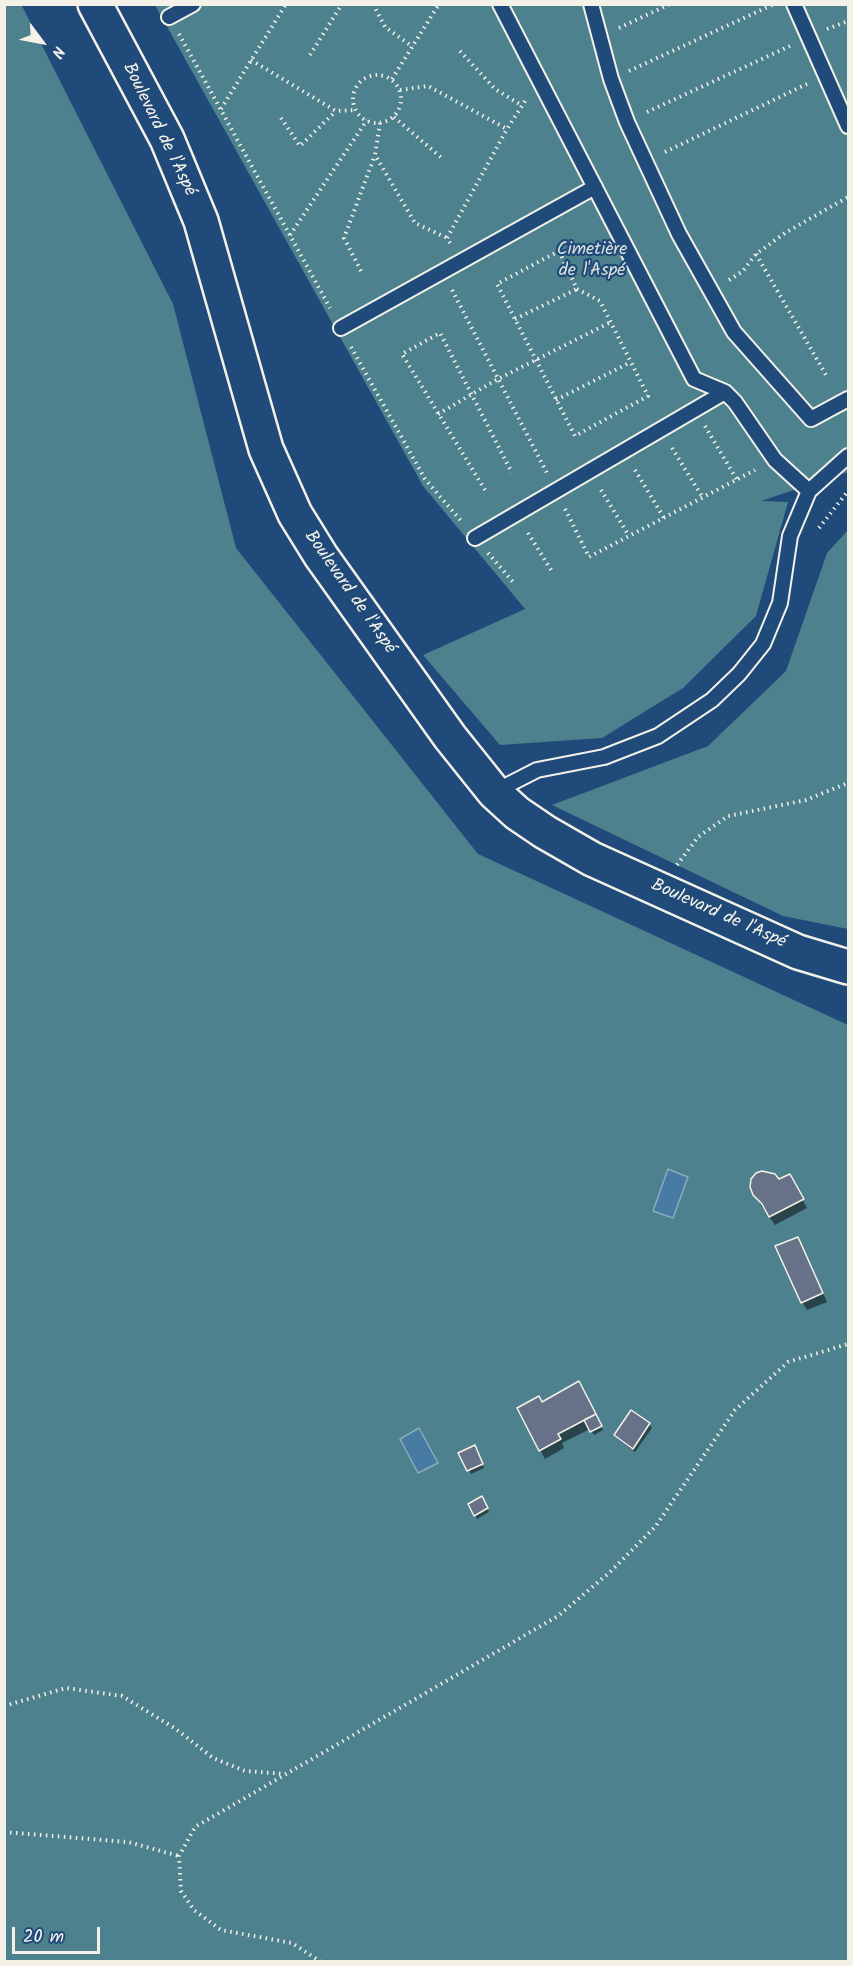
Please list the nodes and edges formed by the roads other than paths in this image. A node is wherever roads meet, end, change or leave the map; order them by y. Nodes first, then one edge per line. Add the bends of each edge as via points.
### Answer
1 (95, 4) edge
2 (193, 4) edge
3 (500, 4) edge
4 (591, 4) edge
5 (794, 4) edge
6 (170, 17) road end
7 (849, 126) edge
8 (595, 187) junction
9 (341, 328) road end
10 (725, 392) junction
11 (849, 399) edge
12 (849, 456) edge
13 (808, 491) junction
14 (475, 538) road end
15 (494, 792) junction
16 (849, 967) edge

1 - 15 main road, Boulevard de l'Aspé via 167,139 201,221 266,449 295,514 450,738
2 - 6 lane
3 - 8 lane
4 - 11 lane via 627,122 679,234 734,332 811,419
5 - 7 lane
8 - 9 lane
8 - 10 lane via 694,379
10 - 13 lane via 775,460
10 - 14 lane
12 - 13 lane
13 - 15 lane via 790,536 780,603 763,644 739,674 711,700 658,736 604,757 537,770
15 - 16 main road, Boulevard de l'Aspé via 517,813 592,859 798,952

